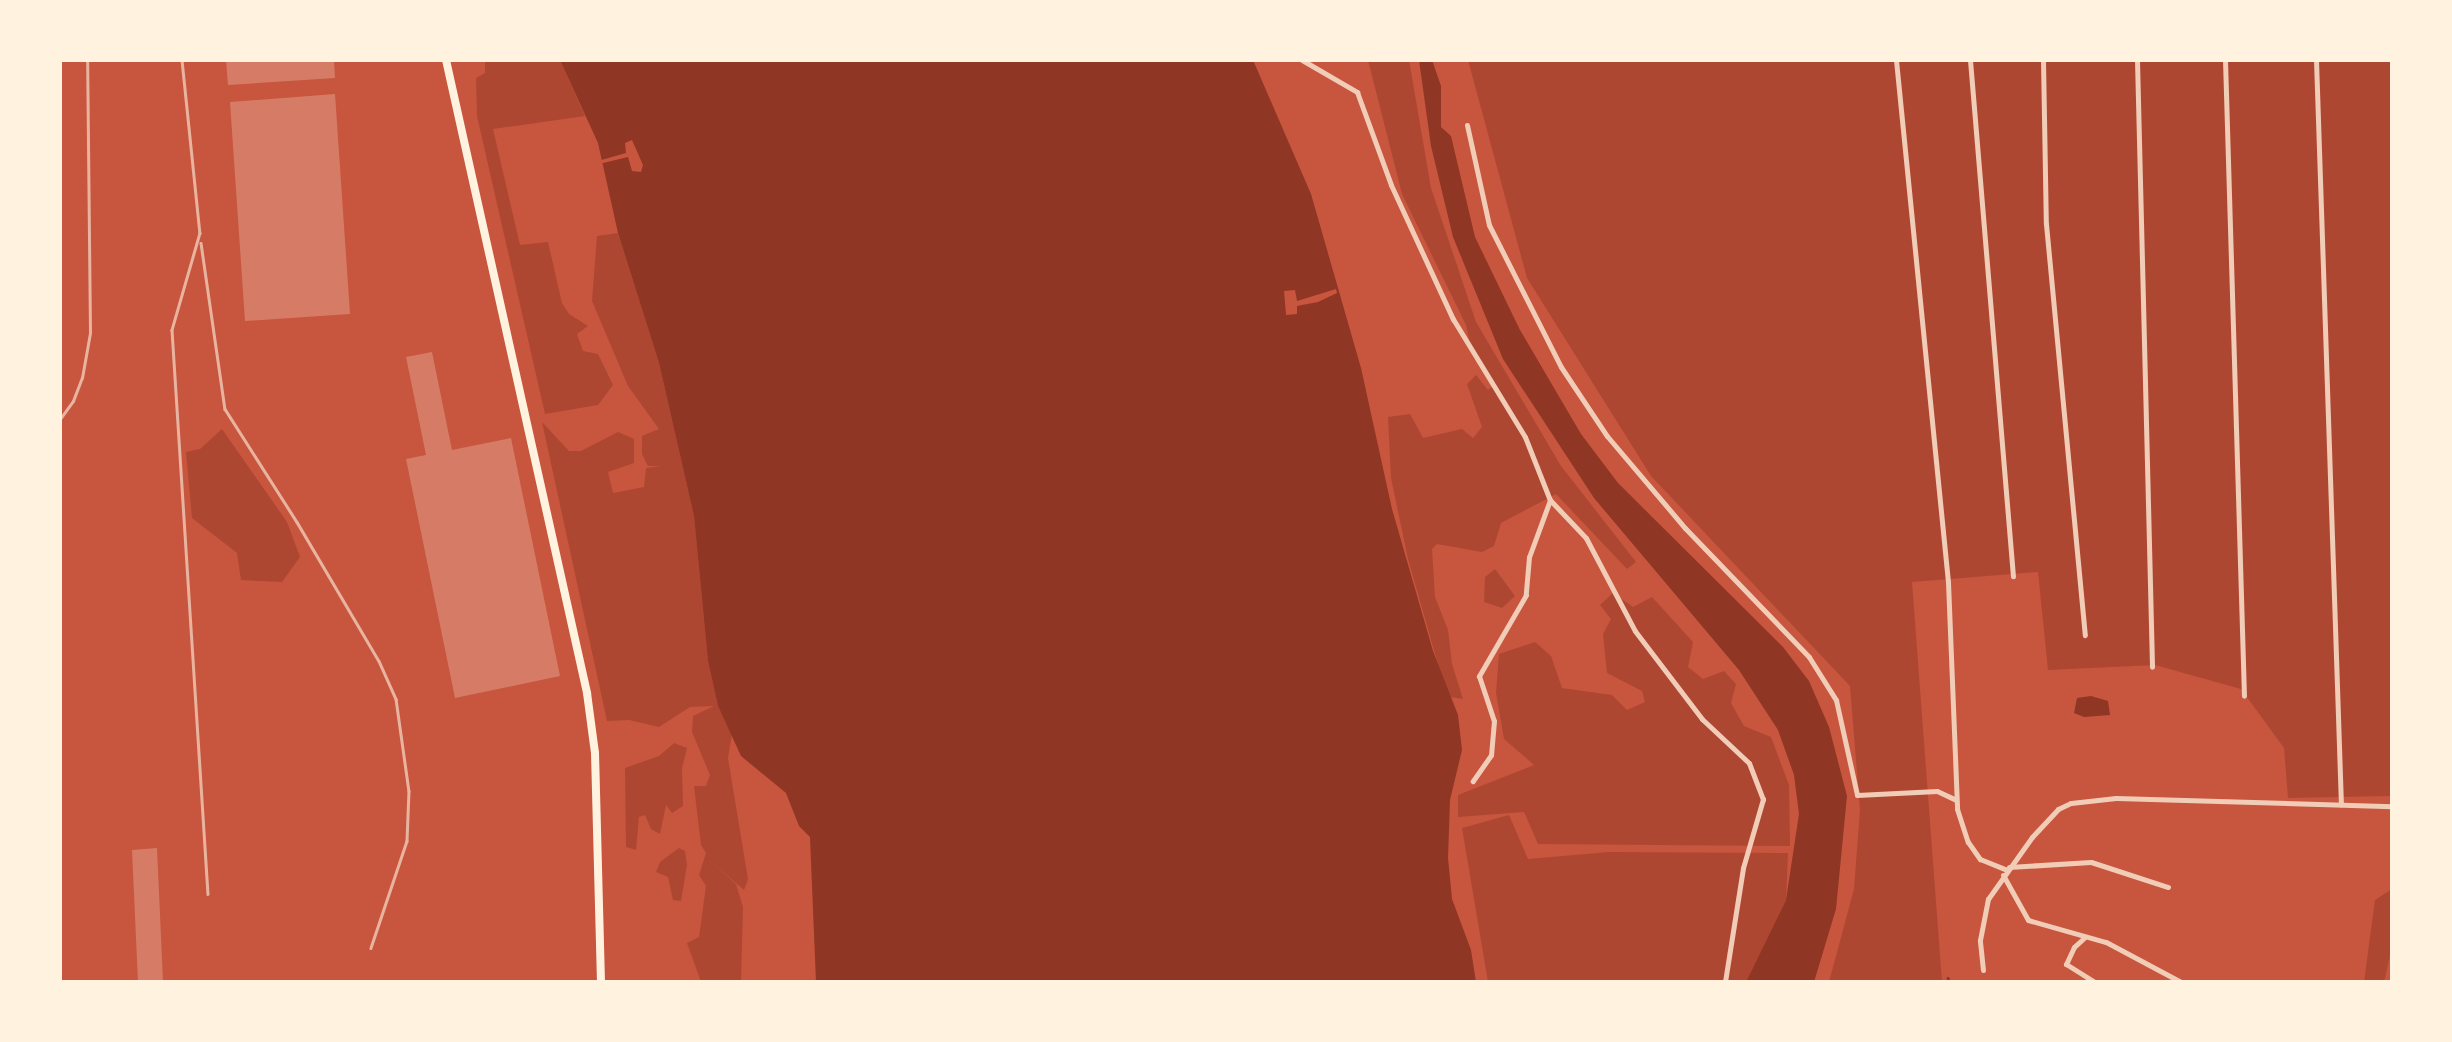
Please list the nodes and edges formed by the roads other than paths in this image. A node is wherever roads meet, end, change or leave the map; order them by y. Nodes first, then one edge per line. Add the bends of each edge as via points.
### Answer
1 (446, 60) edge
2 (1302, 60) edge
3 (1896, 60) edge
4 (1970, 60) edge
5 (2043, 60) edge
6 (2138, 60) edge
7 (2226, 60) edge
8 (2316, 60) edge
9 (1466, 125) dead end
10 (1550, 500) junction
11 (2013, 576) dead end
12 (2085, 635) dead end
13 (2152, 667) dead end
14 (2244, 696) dead end
15 (1474, 781) dead end
16 (1956, 800) junction
17 (2341, 806) junction
18 (2392, 806) edge
19 (2006, 871) junction
20 (2168, 887) dead end
21 (2085, 937) junction
22 (1984, 970) dead end
23 (601, 982) edge
24 (1725, 982) edge
25 (2095, 982) edge
26 (2181, 982) edge

1 - 23 main road via 587,693 595,752
2 - 10 street via 1357,92 1453,320 1525,437
3 - 16 street via 1948,582
4 - 11 street
5 - 12 street via 2046,224
6 - 13 street
7 - 14 street
8 - 17 street
9 - 16 street via 1490,225 1560,367 1607,436 1685,528 1809,657 1836,700 1856,795 1937,791
10 - 15 street via 1529,558 1526,594 1478,676 1494,721 1491,754
10 - 24 street via 1586,538 1634,631 1702,720 1748,763 1764,799 1743,868
16 - 19 street via 1973,851
17 - 18 street
17 - 19 street via 2089,799 2058,809
19 - 20 street via 2092,862
19 - 21 street via 2028,920
19 - 22 street via 1983,920
21 - 25 street via 2066,964
21 - 26 street

